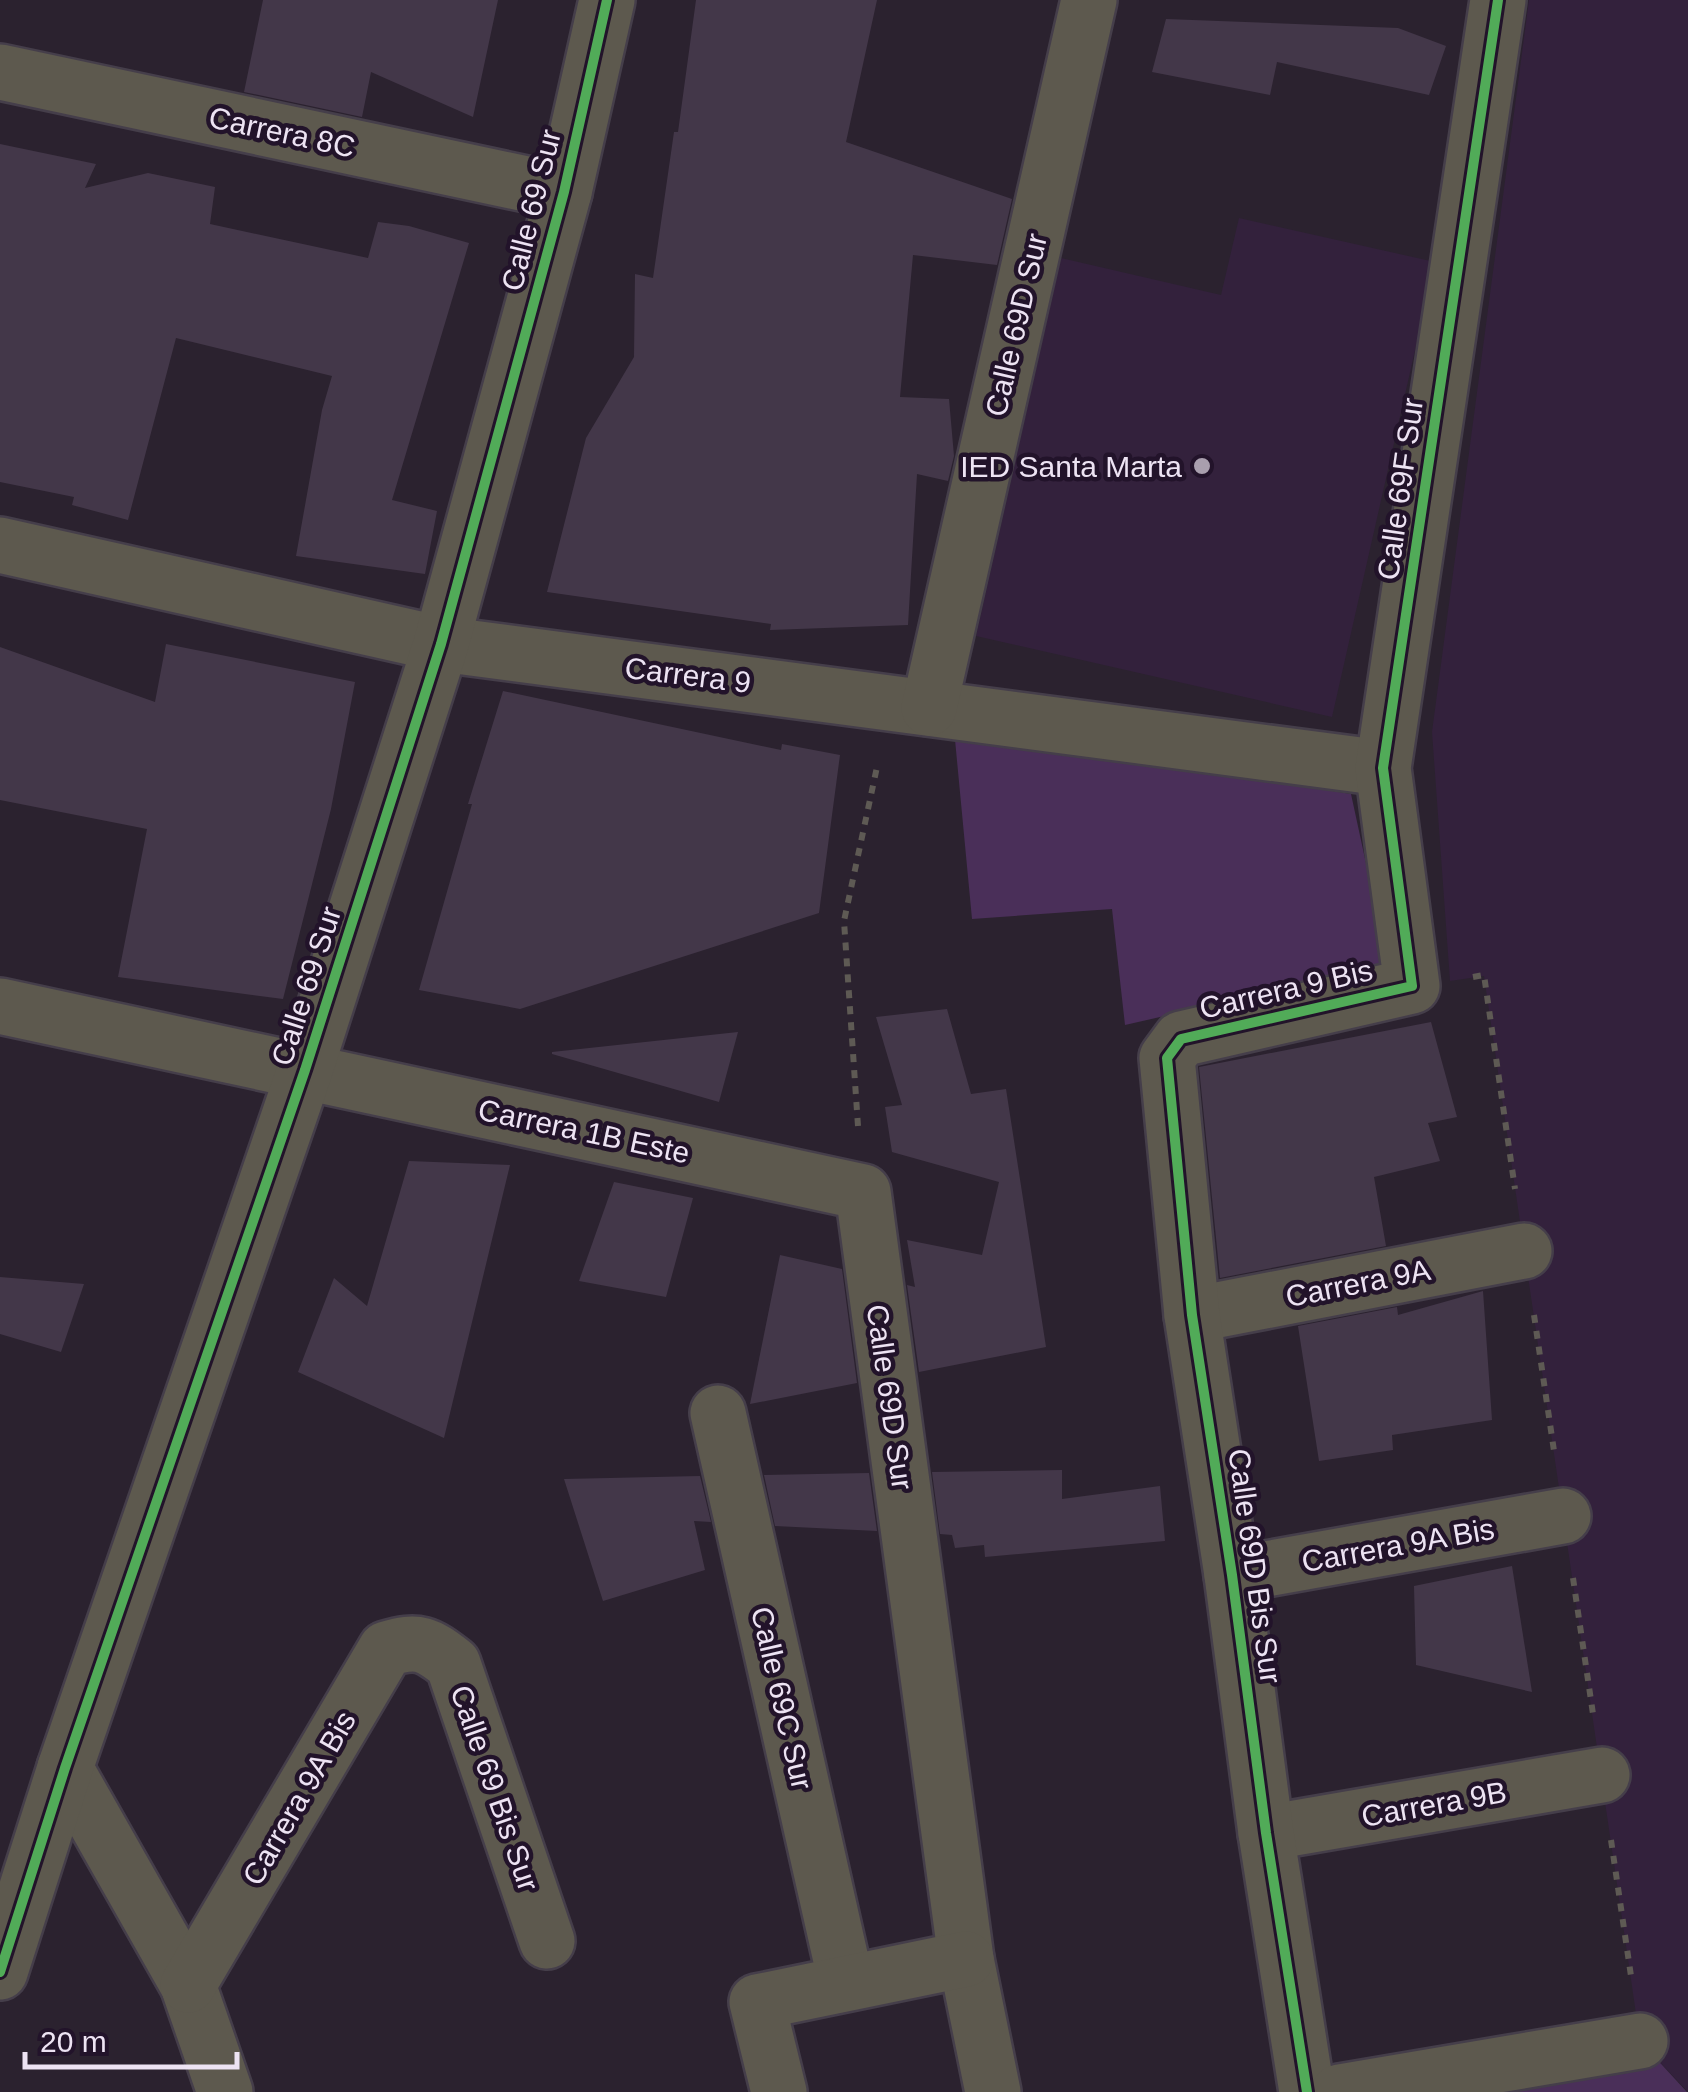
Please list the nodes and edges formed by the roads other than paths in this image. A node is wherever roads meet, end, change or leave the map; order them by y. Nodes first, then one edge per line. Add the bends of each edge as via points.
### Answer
1 (607, 0) edge
2 (1089, 0) edge
3 (1498, 0) edge
4 (0, 72) edge
5 (564, 192) junction
6 (0, 545) edge
7 (441, 644) junction
8 (910, 704) junction
9 (1383, 768) junction
10 (1412, 986) joint
11 (0, 1006) edge
12 (1173, 1046) joint
13 (305, 1070) junction
14 (863, 1192) joint
15 (1524, 1250) dead end
16 (1192, 1314) junction
17 (718, 1414) dead end
18 (1564, 1516) dead end
19 (1232, 1574) junction
20 (430, 1646) joint
21 (64, 1768) junction
22 (1602, 1775) dead end
23 (1266, 1833) junction
24 (547, 1941) dead end
25 (966, 1960) junction
26 (0, 1972) edge
27 (846, 1982) junction
28 (188, 1986) junction
29 (1640, 2042) dead end
30 (225, 2092) edge
31 (779, 2092) edge
32 (992, 2092) edge
33 (1307, 2092) edge
34 (1338, 2092) edge

1 - 5 street, Calle 69 Sur
2 - 8 street, Calle 69D Sur
3 - 9 street, Calle 69F Sur
4 - 5 street, Carrera 8C
5 - 7 street, Calle 69 Sur
6 - 7 street, Carrera 9
7 - 8 street, Carrera 9
7 - 13 street, Calle 69 Sur
8 - 9 street, Carrera 9
9 - 10 street, Calle 69F Sur
10 - 12 street, Carrera 9 Bis
11 - 13 street
12 - 16 street, Calle 69D Bis Sur via 1167,1058
13 - 14 street, Carrera 1B Este
13 - 21 street, Calle 69 Sur
14 - 25 street, Calle 69D Sur
15 - 16 street, Carrera 9A
16 - 19 street, Calle 69D Bis Sur
17 - 27 street, Calle 69C Sur
18 - 19 street, Carrera 9A Bis
19 - 23 street, Calle 69D Bis Sur
20 - 24 street, Calle 69 Bis Sur via 453,1664
20 - 28 street, Carrera 9A Bis via 386,1648
21 - 26 street, Calle 69 Sur
21 - 28 street
22 - 23 street, Carrera 9B
23 - 33 street, Calle 69D Bis Sur
25 - 27 street
25 - 32 street, Calle 69D Sur
27 - 31 street via 757,2002
28 - 30 street
29 - 34 street

